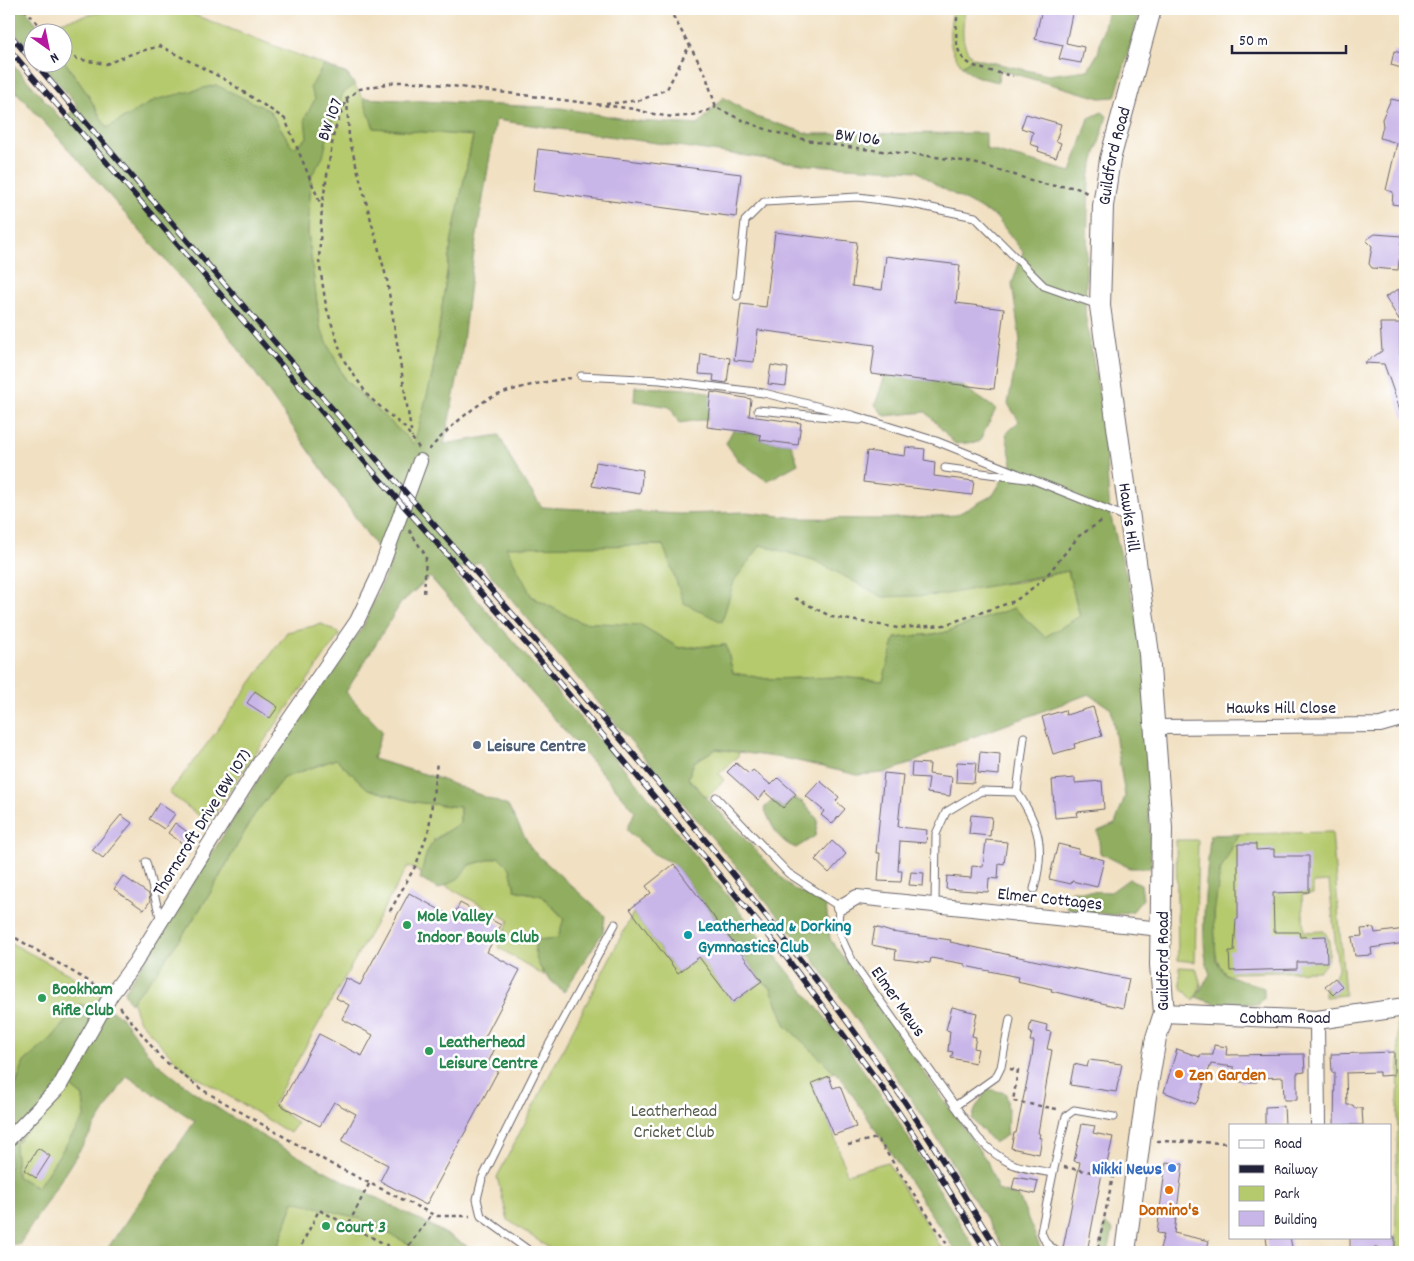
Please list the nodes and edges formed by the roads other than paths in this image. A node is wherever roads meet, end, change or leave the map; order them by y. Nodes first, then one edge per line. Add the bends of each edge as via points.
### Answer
1 (1151, 9) edge
2 (737, 296) dead end
3 (1100, 306) junction
4 (582, 376) road end
5 (758, 410) dead end
6 (876, 422) junction
7 (420, 461) road end
8 (945, 468) dead end
9 (1038, 481) junction
10 (1130, 518) junction
11 (1405, 718) edge
12 (1156, 727) junction
13 (1024, 737) dead end
14 (1017, 792) junction
15 (716, 797) dead end
16 (146, 862) dead end
17 (1034, 889) dead end
18 (936, 904) junction
19 (840, 907) junction
20 (161, 921) junction
21 (615, 924) dead end
22 (1161, 928) junction
23 (1405, 1007) edge
24 (1164, 1013) junction
25 (1010, 1019) dead end
26 (1317, 1020) junction
27 (955, 1106) junction
28 (1114, 1117) dead end
29 (1318, 1124) edge
30 (9, 1139) edge
31 (1054, 1169) junction
32 (531, 1252) edge
33 (1056, 1252) edge
34 (1125, 1252) edge

1 - 3 main road, Guildford Road via 1110,159 1103,206
2 - 3 lane via 745,221 764,202 858,197 975,217 1044,286
3 - 10 main road, Hawks Hill
4 - 6 lane via 660,380 764,392
5 - 6 lane
6 - 9 lane via 936,440
7 - 20 street, Thorncroft Drive (BW 107) via 377,579 357,621 262,759
8 - 9 lane
9 - 10 lane
10 - 12 main road, Hawks Hill
11 - 12 street, Hawks Hill Close via 1380,725
12 - 22 main road, Guildford Road via 1162,828
13 - 14 lane
14 - 17 lane via 1029,810 1042,848
14 - 18 lane via 981,791 946,812 936,834
15 - 19 lane via 788,873
16 - 20 lane
18 - 19 street, Elmer Cottages via 857,897
18 - 22 street, Elmer Cottages
19 - 27 lane, Elmer Mews via 838,932 854,964
20 - 30 street, Thorncroft Drive (BW 107) via 135,964 111,995 59,1087
21 - 32 lane via 544,1054 482,1178 477,1199 481,1216
22 - 24 main road, Guildford Road
23 - 26 street, Cobham Road
24 - 26 street, Cobham Road
24 - 34 main road, Guildford Road via 1156,1038
25 - 27 lane via 1001,1067 996,1077
26 - 29 street
27 - 31 lane, Elmer Mews via 995,1156 1015,1167
28 - 31 lane via 1074,1110 1066,1116
31 - 33 lane via 1041,1232 1046,1243

